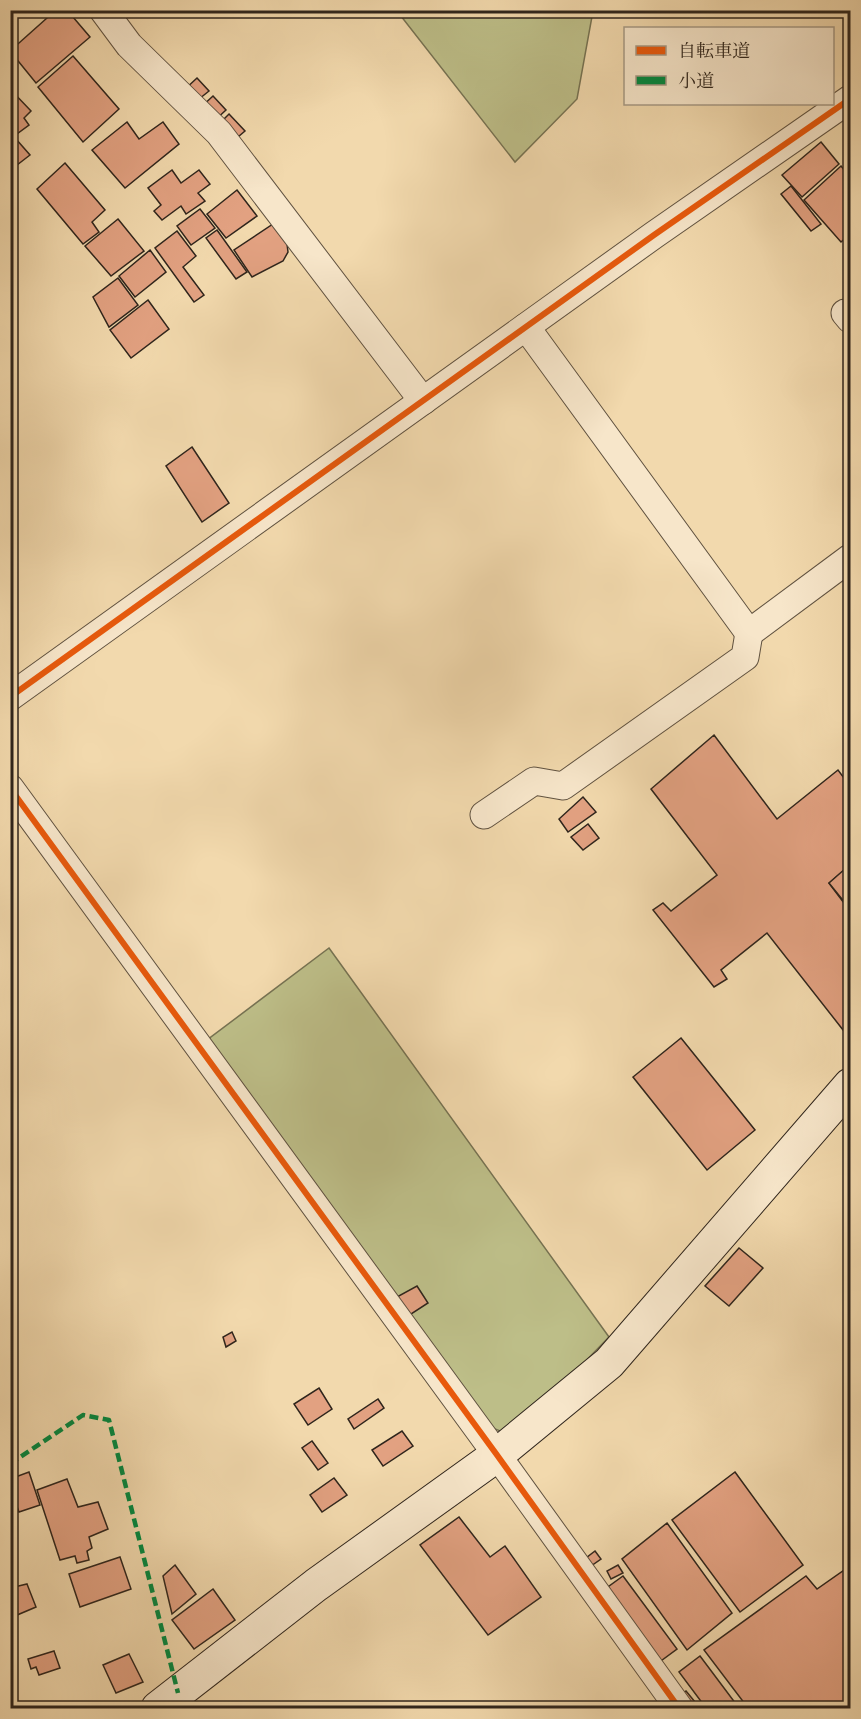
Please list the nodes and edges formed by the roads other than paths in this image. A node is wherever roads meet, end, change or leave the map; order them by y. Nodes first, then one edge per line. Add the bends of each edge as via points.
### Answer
1 (103, 10) edge
2 (850, 99) edge
3 (526, 327) junction
4 (423, 401) junction
5 (850, 558) edge
6 (750, 633) junction
7 (10, 696) edge
8 (10, 788) edge
9 (484, 815) dead end
10 (850, 1085) edge
11 (498, 1455) junction
12 (158, 1708) edge
13 (679, 1708) edge

1 - 4 street via 129,45 219,133
2 - 3 street
3 - 4 street
3 - 6 street
4 - 7 street
5 - 6 street
6 - 9 street via 745,657 563,786 534,781
8 - 11 street
10 - 11 street via 609,1363
11 - 12 street via 316,1585
11 - 13 street

